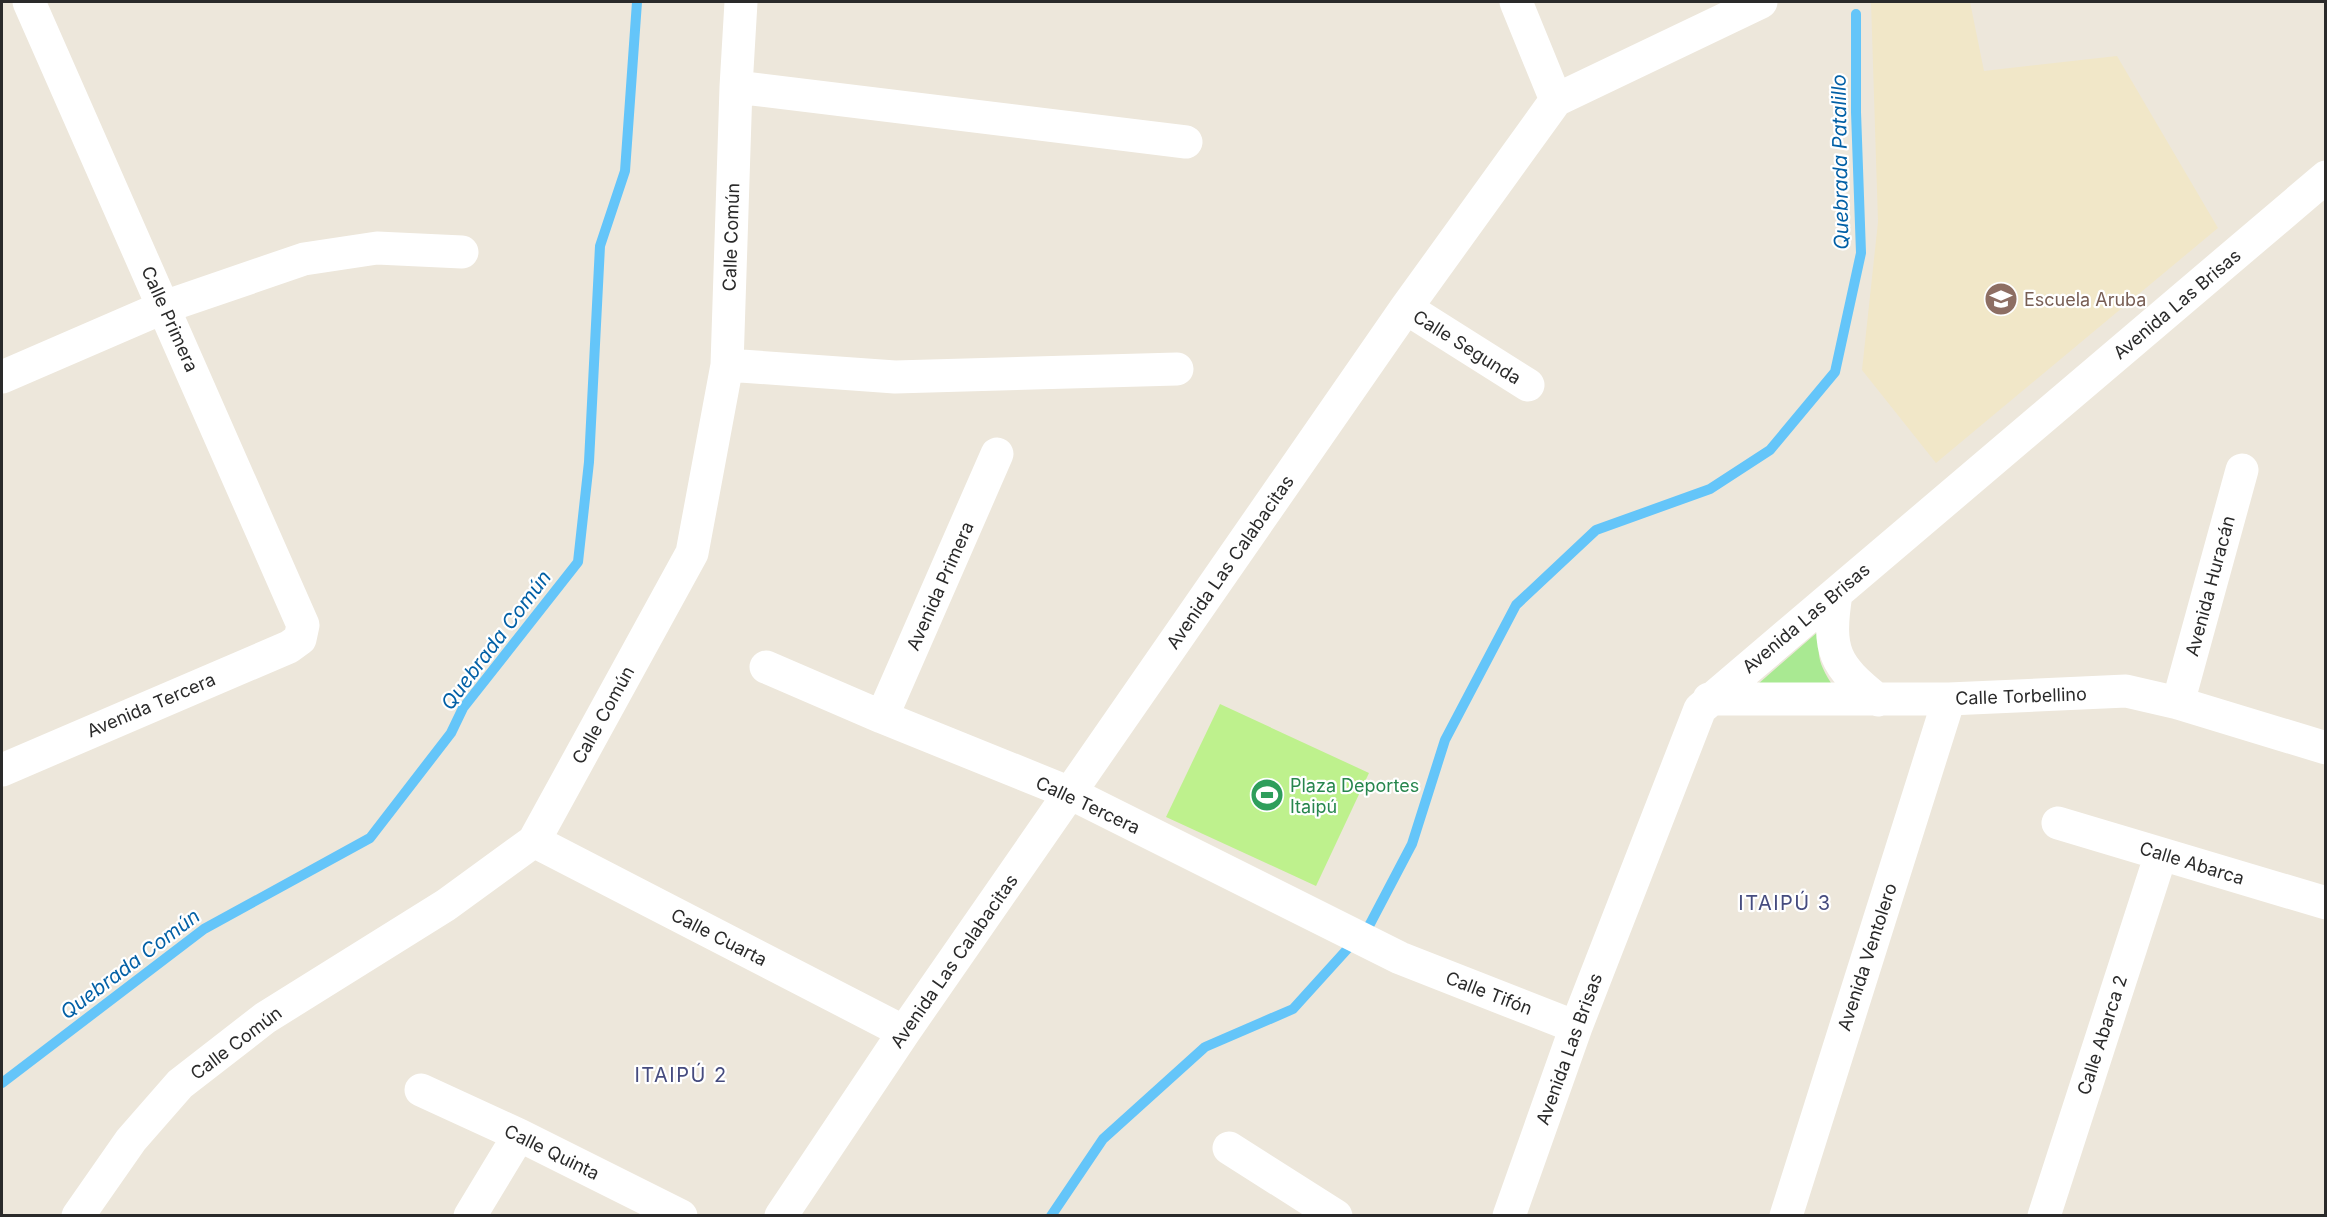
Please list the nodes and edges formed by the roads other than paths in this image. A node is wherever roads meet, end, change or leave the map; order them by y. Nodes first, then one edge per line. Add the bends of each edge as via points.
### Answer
1 (29, 2) edge
2 (741, 2) edge
3 (1516, 2) edge
4 (1761, 2) edge
5 (736, 87) junction
6 (1556, 100) junction
7 (1186, 142) dead end
8 (2325, 177) edge
9 (462, 252) dead end
10 (164, 307) junction
11 (1406, 308) junction
12 (727, 365) junction
13 (1177, 369) dead end
14 (2, 377) edge
15 (1528, 385) dead end
16 (997, 454) dead end
17 (2242, 470) dead end
18 (1836, 594) junction
19 (300, 639) joint
20 (766, 667) dead end
21 (1709, 699) junction
22 (1949, 699) junction
23 (1878, 700) junction
24 (2178, 703) junction
25 (882, 717) junction
26 (2325, 748) edge
27 (2, 770) edge
28 (1070, 793) junction
29 (2058, 823) dead end
30 (534, 841) junction
31 (2161, 854) junction
32 (2325, 903) edge
33 (1402, 959) joint
34 (1576, 1027) junction
35 (904, 1032) junction
36 (421, 1090) dead end
37 (519, 1135) junction
38 (1229, 1148) dead end
39 (78, 1215) edge
40 (470, 1215) edge
41 (681, 1215) edge
42 (781, 1215) edge
43 (1336, 1215) edge
44 (1509, 1215) edge
45 (1786, 1215) edge
46 (2044, 1215) edge

1 - 10 street, Calle Primera
2 - 5 street, Calle Común
3 - 6 street
4 - 6 street, Avenida Las Calabacitas
5 - 7 street
5 - 12 street, Calle Común
6 - 11 street, Avenida Las Calabacitas
8 - 18 street, Avenida Las Brisas
9 - 10 street via 377,248 304,259
10 - 14 street
10 - 19 street, Calle Primera via 303,625
11 - 15 street, Calle Segunda
11 - 28 street, Avenida Las Calabacitas
12 - 13 street via 895,377
12 - 30 street, Calle Común via 692,553
16 - 25 street, Avenida Primera
17 - 24 street, Avenida Huracán
18 - 21 street, Avenida Las Brisas
18 - 23 street via 1832,642 1839,663
19 - 27 street, Avenida Tercera
20 - 25 street, Calle Tercera
21 - 23 street, Calle Torbellino
21 - 34 street, Avenida Las Brisas via 1695,719
22 - 23 street, Calle Torbellino
22 - 24 street, Calle Torbellino via 2126,691
22 - 45 street, Avenida Ventolero
24 - 26 street, Calle Torbellino
25 - 28 street, Calle Tercera
28 - 33 street, Calle Tercera
28 - 35 street, Avenida Las Calabacitas
29 - 31 street, Calle Abarca
30 - 35 street, Calle Cuarta
30 - 39 street, Calle Común via 446,905 265,1018 180,1084 131,1140
31 - 32 street, Calle Abarca
31 - 46 street, Calle Abarca 2
33 - 34 street, Calle Tifón
34 - 44 street, Avenida Las Brisas
35 - 42 street, Avenida Las Calabacitas
36 - 37 street, Calle Quinta
37 - 40 street
37 - 41 street, Calle Quinta
38 - 43 street

